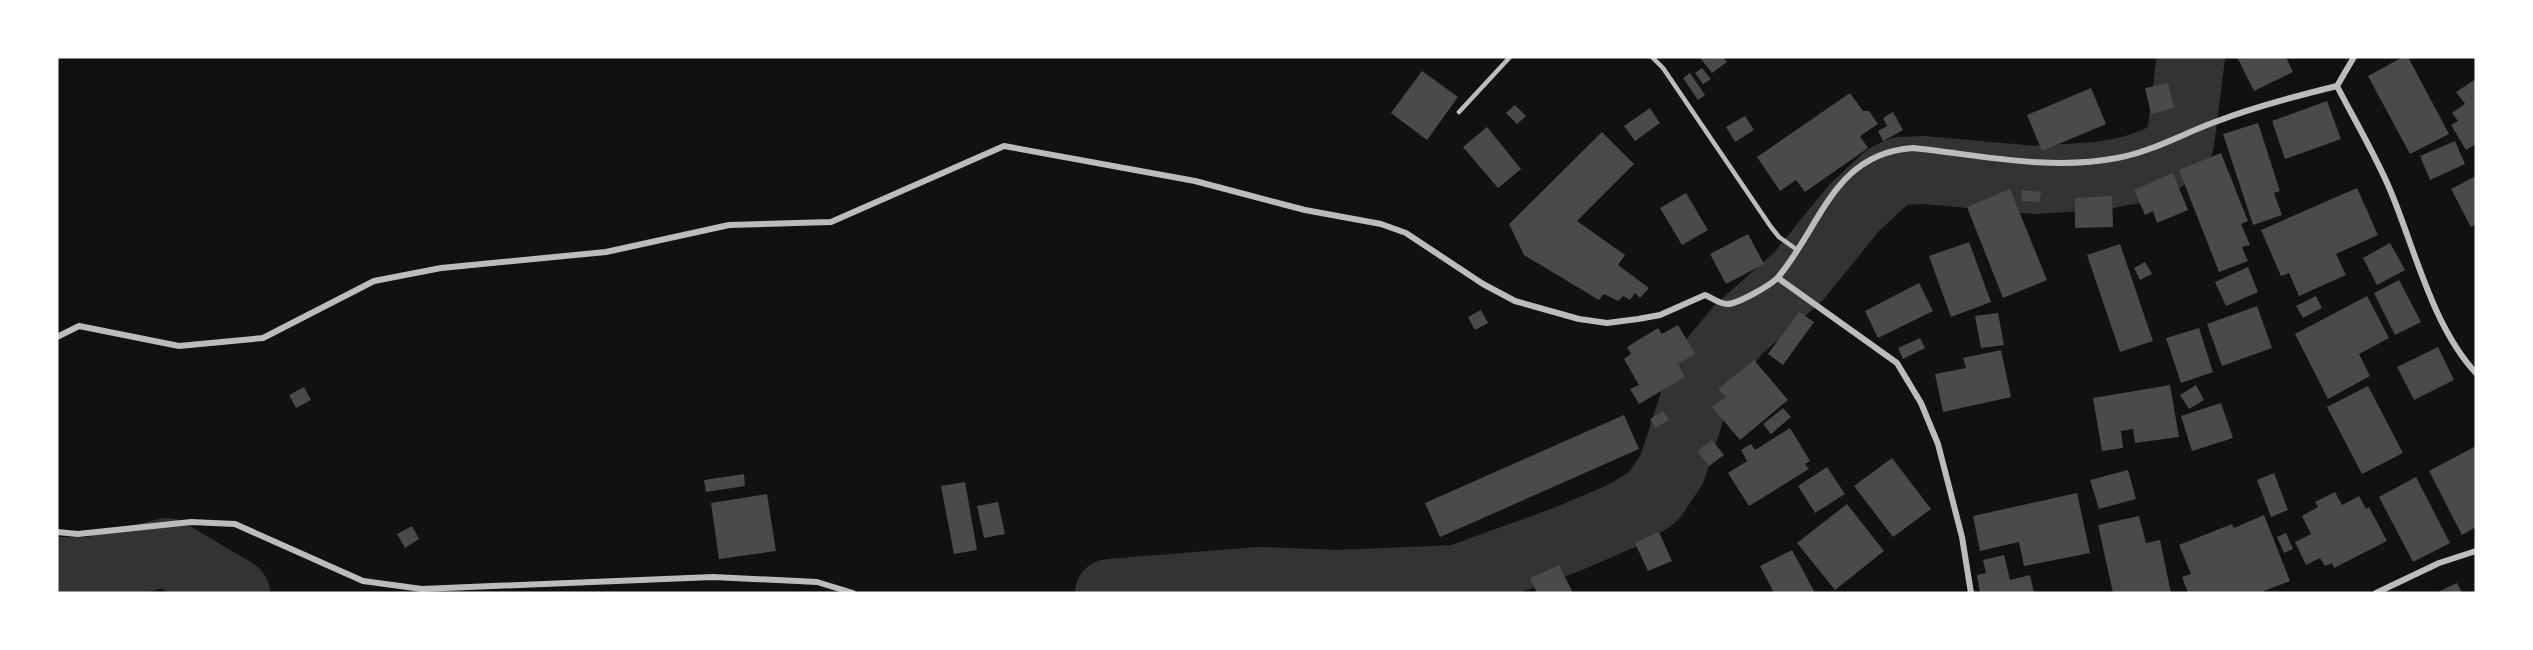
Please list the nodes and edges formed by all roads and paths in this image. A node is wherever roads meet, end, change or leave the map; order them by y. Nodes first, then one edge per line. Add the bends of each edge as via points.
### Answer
1 (1510, 57) edge
2 (1652, 57) edge
3 (2355, 57) edge
4 (2337, 86) junction
5 (1460, 112) dead end
6 (1796, 249) junction
7 (1778, 278) junction
8 (57, 337) edge
9 (2476, 373) edge
10 (57, 532) edge
11 (2476, 551) edge
12 (853, 593) edge
13 (1971, 593) edge
14 (2376, 593) edge

1 - 5 lane
2 - 6 lane via 1771,227
3 - 4 street
4 - 6 street via 2216,121 2157,146 2108,160 2036,163 1894,149 1873,157 1846,179 1829,197
4 - 9 street via 2390,190 2440,319
6 - 7 street
7 - 8 street via 1739,301 1726,304 1706,296 1660,315 1638,319 1607,323 1579,319 1515,301 1406,233 1381,224 1305,210 1195,181 1004,146 831,222 729,225 606,252 441,268 374,281 263,338 179,346 79,326
7 - 13 street via 1897,363 1922,402 1938,444 1962,537
10 - 12 street via 78,534 191,522 235,524 363,581 422,589 714,577 817,582
11 - 14 street via 2439,563

